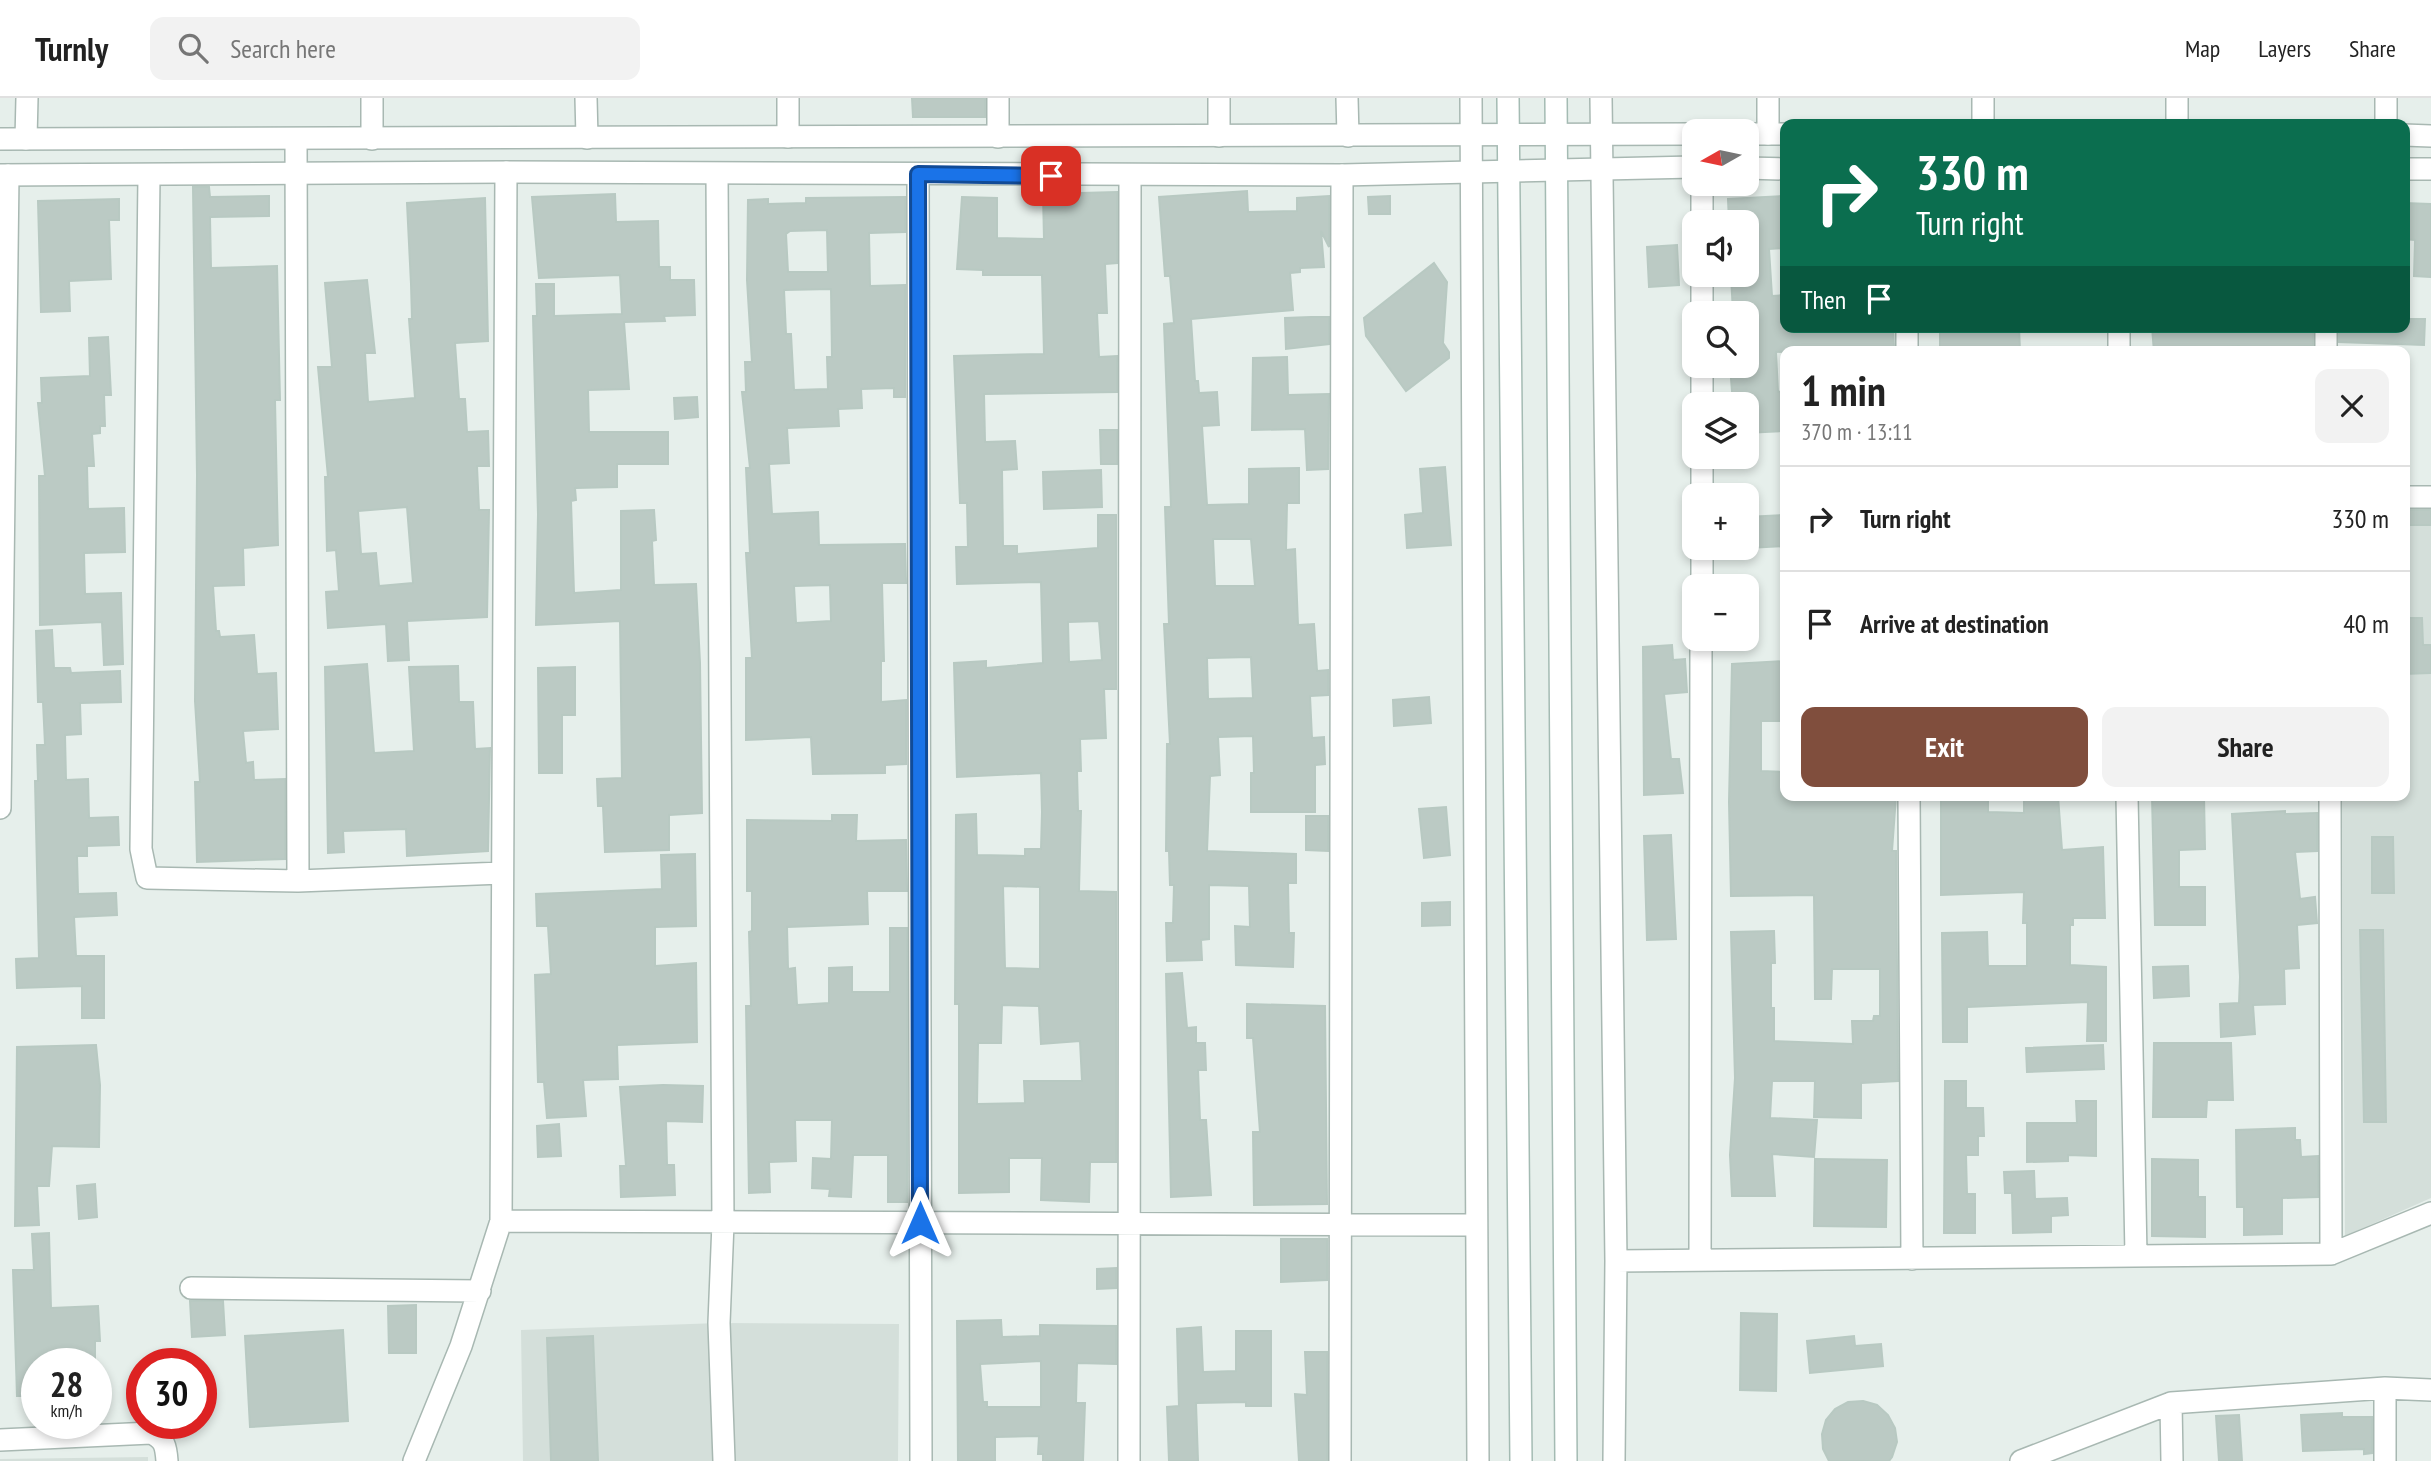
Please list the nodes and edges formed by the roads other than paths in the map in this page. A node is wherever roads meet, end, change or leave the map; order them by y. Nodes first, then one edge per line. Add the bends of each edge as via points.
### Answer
1 (27, 98) edge
2 (372, 98) edge
3 (586, 98) edge
4 (788, 98) edge
5 (998, 98) edge
6 (1219, 98) edge
7 (1347, 98) edge
8 (1471, 98) edge
9 (1508, 98) edge
10 (1556, 98) edge
11 (1601, 98) edge
12 (1768, 98) edge
13 (1983, 98) edge
14 (2177, 98) edge
15 (2386, 98) edge
16 (1983, 119) edge
17 (2177, 119) edge
18 (2386, 119) edge
19 (1682, 134) edge
20 (1766, 134) edge
21 (1471, 135) junction
22 (1508, 135) junction
23 (1557, 135) junction
24 (1601, 135) junction
25 (2410, 135) edge
26 (998, 136) junction
27 (1219, 136) junction
28 (1348, 136) junction
29 (2431, 136) edge
30 (788, 137) junction
31 (587, 138) junction
32 (0, 139) edge
33 (26, 139) junction
34 (296, 139) junction
35 (372, 139) junction
36 (1682, 167) edge
37 (1759, 168) edge
38 (1780, 169) edge
39 (2431, 169) edge
40 (1556, 170) junction
41 (1601, 170) junction
42 (2410, 170) edge
43 (1469, 171) junction
44 (1508, 171) junction
45 (506, 172) junction
46 (717, 174) junction
47 (918, 174) junction
48 (4, 175) edge
49 (149, 176) junction
50 (296, 176) junction
51 (1130, 176) junction
52 (1342, 176) junction
53 (2410, 497) edge
54 (2431, 497) edge
55 (1701, 651) edge
56 (1909, 801) edge
57 (2127, 801) edge
58 (2330, 801) edge
59 (0, 808) edge
60 (502, 873) junction
61 (298, 881) junction
62 (2431, 1213) edge
63 (500, 1221) junction
64 (723, 1223) junction
65 (920, 1223) junction
66 (1130, 1223) junction
67 (1340, 1223) junction
68 (1475, 1226) junction
69 (2331, 1254) junction
70 (2136, 1255) junction
71 (1912, 1259) junction
72 (1700, 1260) junction
73 (1616, 1261) junction
74 (191, 1288) dead end
75 (480, 1291) junction
76 (2385, 1388) junction
77 (2431, 1390) edge
78 (2171, 1403) junction
79 (0, 1440) edge
80 (167, 1461) edge
81 (414, 1461) edge
82 (724, 1461) edge
83 (921, 1461) edge
84 (1129, 1461) edge
85 (1340, 1461) edge
86 (1478, 1461) edge
87 (1521, 1461) edge
88 (1566, 1461) edge
89 (1614, 1461) edge
90 (2021, 1461) edge
91 (2172, 1461) edge
92 (2385, 1461) edge

1 - 33 street
2 - 35 street
3 - 31 street
4 - 30 street
5 - 26 street
6 - 27 street
7 - 28 street
8 - 21 street
9 - 22 street
10 - 23 street
11 - 24 street
12 - 20 street
13 - 16 street
14 - 17 street
15 - 18 street
19 - 24 street
21 - 22 street
21 - 28 street
21 - 43 street
22 - 23 street
22 - 44 street
23 - 24 street
23 - 40 street
24 - 41 street
25 - 29 street
26 - 27 street
26 - 30 street
27 - 28 street
30 - 31 street
31 - 35 street
32 - 33 street
33 - 34 street
34 - 35 street
34 - 50 street
36 - 41 street
37 - 38 street
39 - 42 street
40 - 41 street
40 - 44 street
40 - 88 street
41 - 73 street
43 - 44 street
43 - 52 street
43 - 68 street
44 - 87 street
45 - 46 street
45 - 50 street
45 - 60 street
46 - 47 street
46 - 64 street
47 - 51 street
47 - 65 street
48 - 49 street
48 - 59 street
49 - 50 street
49 - 61 street via 141,835 147,878
50 - 61 street
51 - 52 street
51 - 66 street
52 - 67 street
53 - 54 street
55 - 72 street
56 - 71 street
57 - 70 street
58 - 69 street
60 - 61 street
60 - 63 street
62 - 69 street
63 - 64 street
63 - 75 street
64 - 65 street
64 - 82 street via 719,1323
65 - 66 street
65 - 83 street
66 - 67 street
66 - 84 street
67 - 68 street
67 - 85 street
68 - 86 street
69 - 70 street
70 - 71 street
71 - 72 street
72 - 73 street
73 - 89 street
74 - 75 street
75 - 81 street
76 - 77 street
76 - 78 street
76 - 92 street
78 - 90 street
78 - 91 street
79 - 80 street via 151,1433 166,1445

